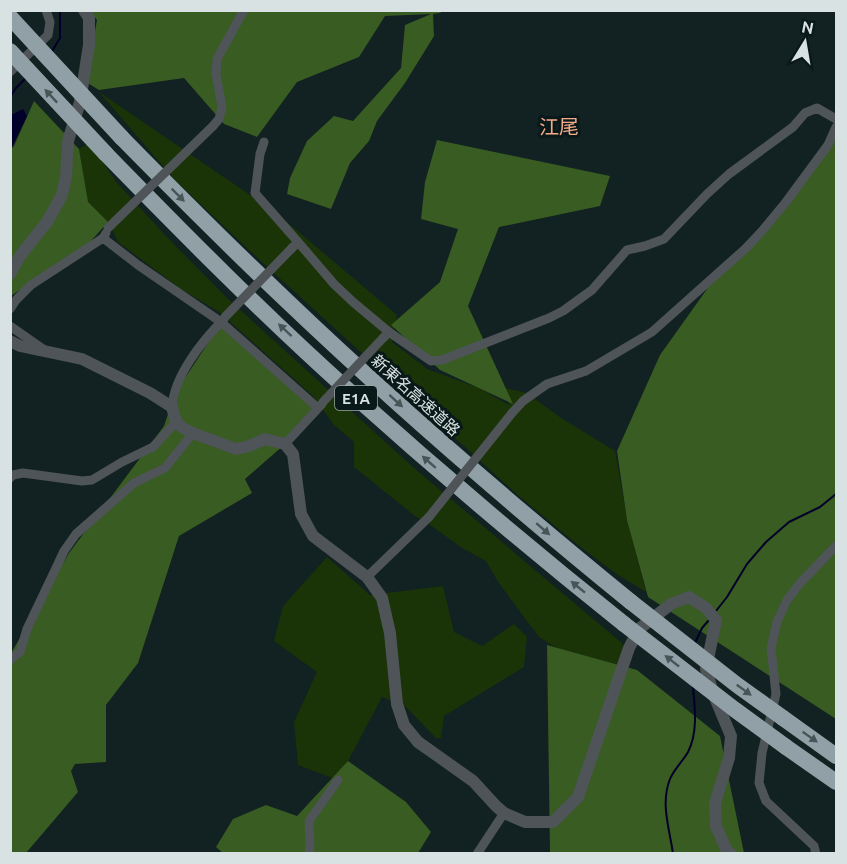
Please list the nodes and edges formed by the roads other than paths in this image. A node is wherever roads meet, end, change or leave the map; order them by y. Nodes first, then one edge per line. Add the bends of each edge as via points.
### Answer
1 (18, 10) edge
2 (46, 10) edge
3 (84, 10) edge
4 (244, 10) edge
5 (10, 16) edge
6 (10, 51) edge
7 (10, 72) edge
8 (837, 119) edge
9 (837, 127) edge
10 (264, 141) dead end
11 (103, 238) junction
12 (295, 245) junction
13 (10, 274) edge
14 (10, 309) edge
15 (223, 319) junction
16 (10, 326) edge
17 (386, 335) junction
18 (10, 341) edge
19 (45, 351) junction
20 (320, 405) junction
21 (172, 406) junction
22 (176, 422) junction
23 (193, 433) junction
24 (285, 444) junction
25 (10, 478) edge
26 (837, 546) edge
27 (368, 577) junction
28 (10, 660) edge
29 (837, 756) edge
30 (338, 780) dead end
31 (837, 782) edge
32 (504, 813) junction
33 (309, 854) edge
34 (477, 854) edge
35 (731, 854) edge
36 (816, 854) edge

1 - 5 street
2 - 7 street via 51,22 48,35
3 - 13 street via 89,18 89,45 80,102 68,141 62,195
4 - 11 street, bridge via 217,59 222,106 219,119 108,228
5 -> 29 highway, 新東名高速道路 / E1A, bridge via 122,138 368,376 632,602 737,685
31 -> 6 highway, E1A, bridge via 624,624 348,390 193,243
8 - 17 street via 817,108 805,113 793,127 729,174 664,239 627,250 592,290 562,312 442,360 431,361
9 - 27 street, bridge via 786,202 728,265 652,332 586,371 548,384 523,401 429,517
10 - 12 street via 255,194
11 - 14 street via 31,285
11 - 15 street
12 - 15 street, bridge
12 - 17 street
15 - 20 street
15 - 21 street via 188,363 172,396
16 - 19 street
17 - 20 street, bridge
18 - 19 street
19 - 21 street via 82,359
20 - 24 street
21 - 22 street
22 - 23 street
22 - 25 street via 153,447 92,480 23,473
23 - 24 street via 236,449 265,439
23 - 28 street via 165,468 134,483 76,534 27,629 20,652
24 - 27 street via 293,454 301,514 313,536
26 - 36 street via 801,582 777,622 771,648 776,694 759,783 766,801 814,846
27 - 32 street via 382,598 390,633 397,704 404,724 418,742 473,781
30 - 33 street via 309,821
32 - 34 street
32 - 35 street via 525,822 553,822 578,797 639,629 671,604 689,597 706,608 716,621 706,669 731,736 729,758 715,803 717,826

